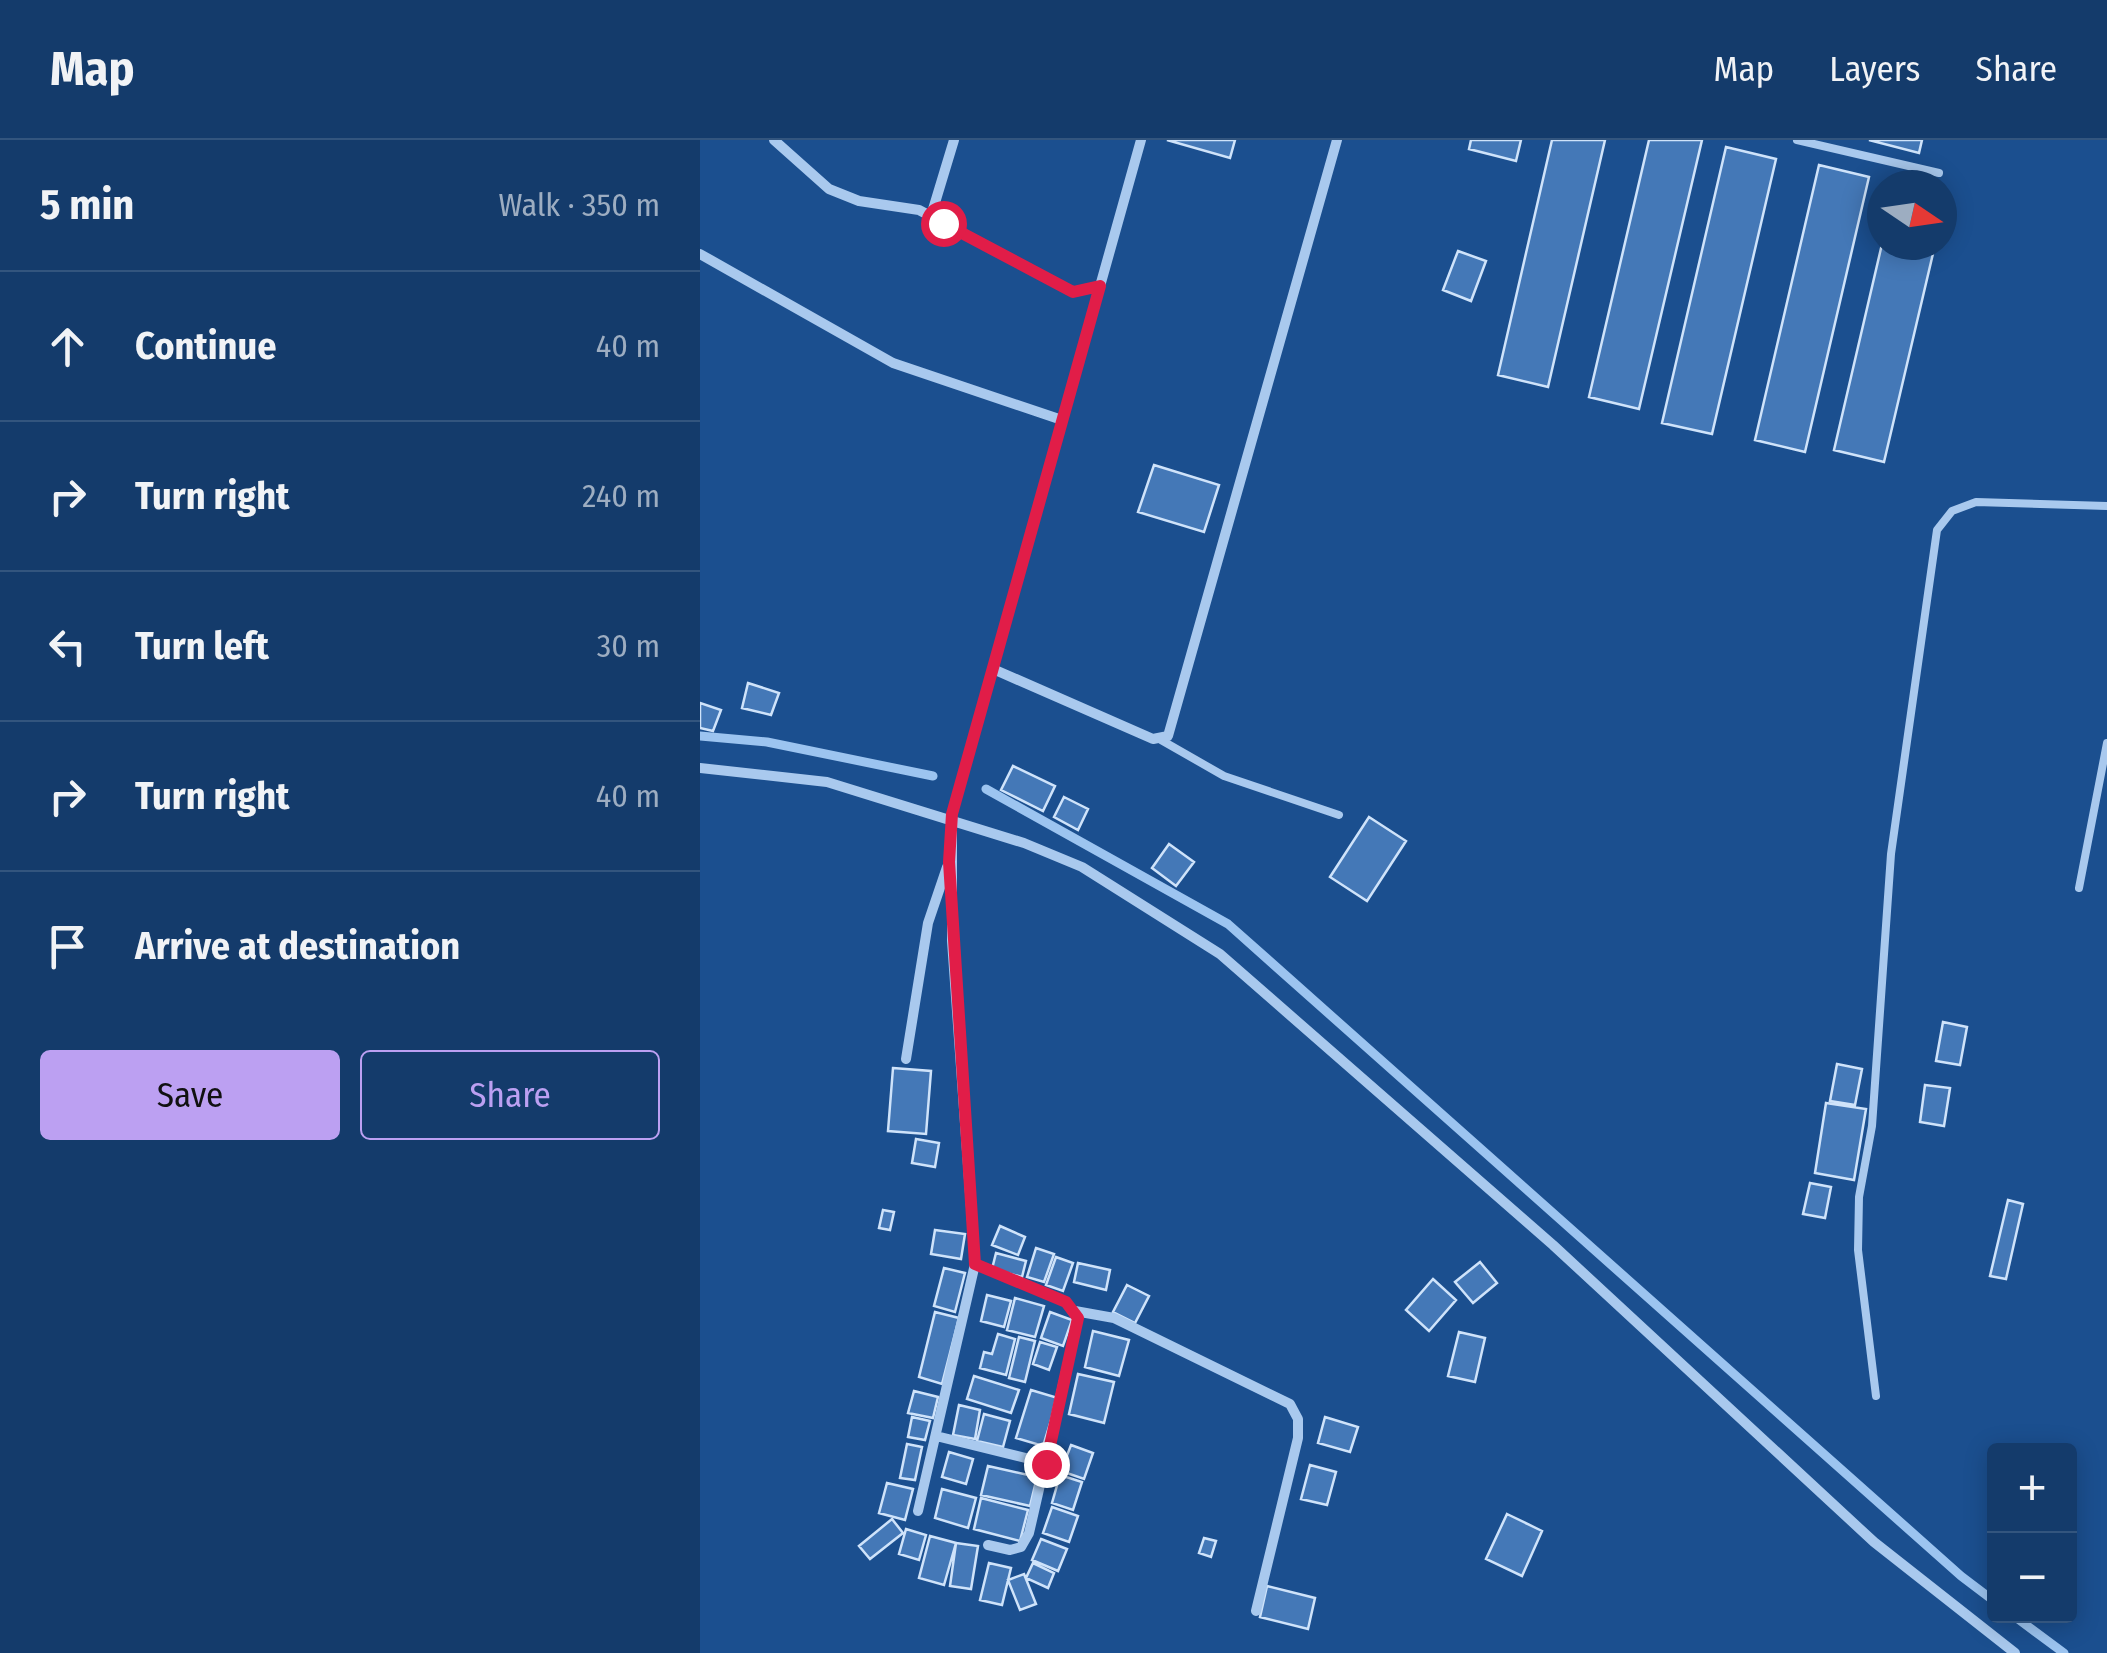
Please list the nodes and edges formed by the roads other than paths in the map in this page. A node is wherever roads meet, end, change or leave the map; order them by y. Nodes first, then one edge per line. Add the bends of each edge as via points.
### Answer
1 (774, 140) edge
2 (954, 140) edge
3 (1140, 140) edge
4 (1338, 140) edge
5 (1797, 140) edge
6 (1926, 170) edge
7 (931, 216) junction
8 (700, 254) edge
9 (1100, 286) junction
10 (1062, 420) junction
11 (2107, 506) edge
12 (994, 669) junction
13 (1162, 740) junction
14 (2107, 743) edge
15 (700, 768) edge
16 (1339, 815) dead end
17 (951, 822) junction
18 (949, 862) junction
19 (2079, 888) dead end
20 (906, 1059) dead end
21 (975, 1264) junction
22 (1076, 1312) junction
23 (1876, 1396) dead end
24 (936, 1436) junction
25 (1046, 1464) junction
26 (918, 1511) dead end
27 (988, 1545) dead end
28 (1256, 1611) dead end
29 (2015, 1653) edge

1 - 7 street via 830,189 858,202 906,206
2 - 7 street
3 - 9 street
4 - 13 street via 1174,726
5 - 6 lane
7 - 9 street via 1073,292
8 - 10 street via 893,363
9 - 10 street
10 - 12 street
11 - 23 lane via 1976,502 1952,511 1937,530 1891,854 1877,1068 1859,1197 1858,1250
12 - 13 street
12 - 17 street
13 - 16 lane via 1224,776
14 - 19 lane
15 - 17 street via 827,782
17 - 18 street
17 - 29 street via 1082,867 1220,954 1553,1245 1885,1551
18 - 20 street via 928,923
18 - 21 street
21 - 22 street
21 - 24 street
22 - 25 street
22 - 28 street via 1114,1318 1290,1404 1298,1438
24 - 25 street
24 - 26 street
25 - 27 street via 1020,1547

